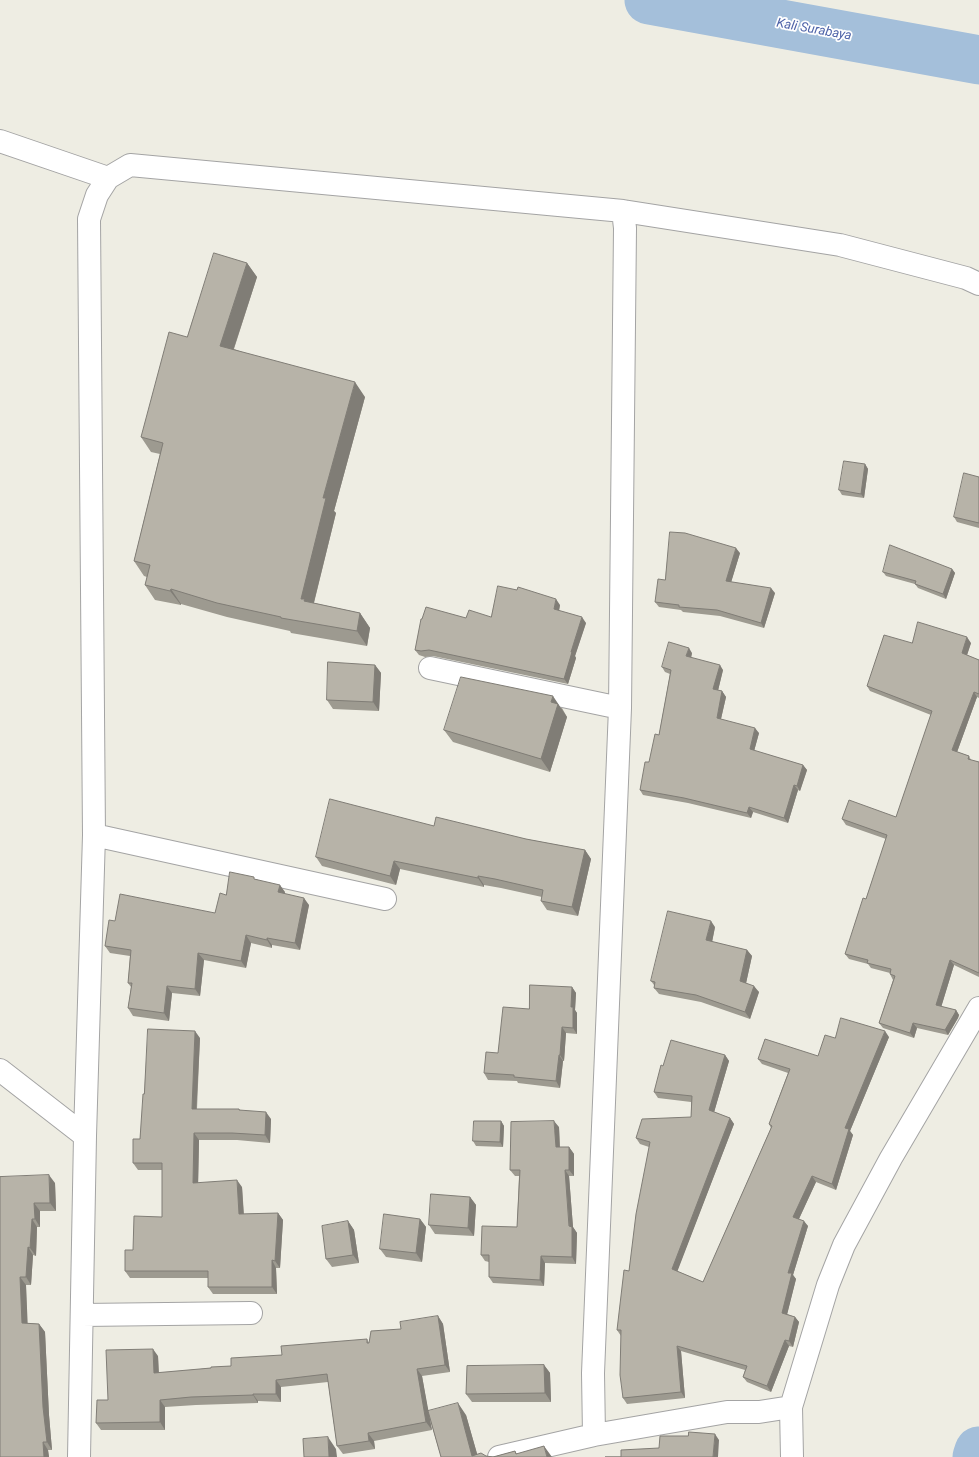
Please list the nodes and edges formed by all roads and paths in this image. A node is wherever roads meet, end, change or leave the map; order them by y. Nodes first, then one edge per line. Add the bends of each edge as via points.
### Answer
1 (0, 141) edge
2 (108, 178) junction
3 (623, 211) junction
4 (979, 284) edge
5 (430, 668) dead end
6 (620, 708) junction
7 (94, 835) junction
8 (385, 899) dead end
9 (979, 1008) edge
10 (0, 1070) edge
11 (85, 1136) junction
12 (252, 1313) dead end
13 (82, 1315) junction
14 (792, 1407) junction
15 (594, 1435) junction
16 (563, 1450) edge
17 (79, 1457) edge
18 (499, 1457) edge
19 (792, 1457) edge

1 - 2 street
2 - 3 street via 130,165
2 - 7 street via 97,195 89,219
3 - 4 street via 840,245 966,278
3 - 6 street via 625,228
5 - 6 street
6 - 15 street via 593,1373
7 - 8 street
7 - 11 street
9 - 14 street via 844,1245 828,1285
10 - 11 street
11 - 13 street
12 - 13 street
13 - 17 street
14 - 15 street via 759,1412 726,1412
14 - 19 street
15 - 16 street
16 - 18 street

